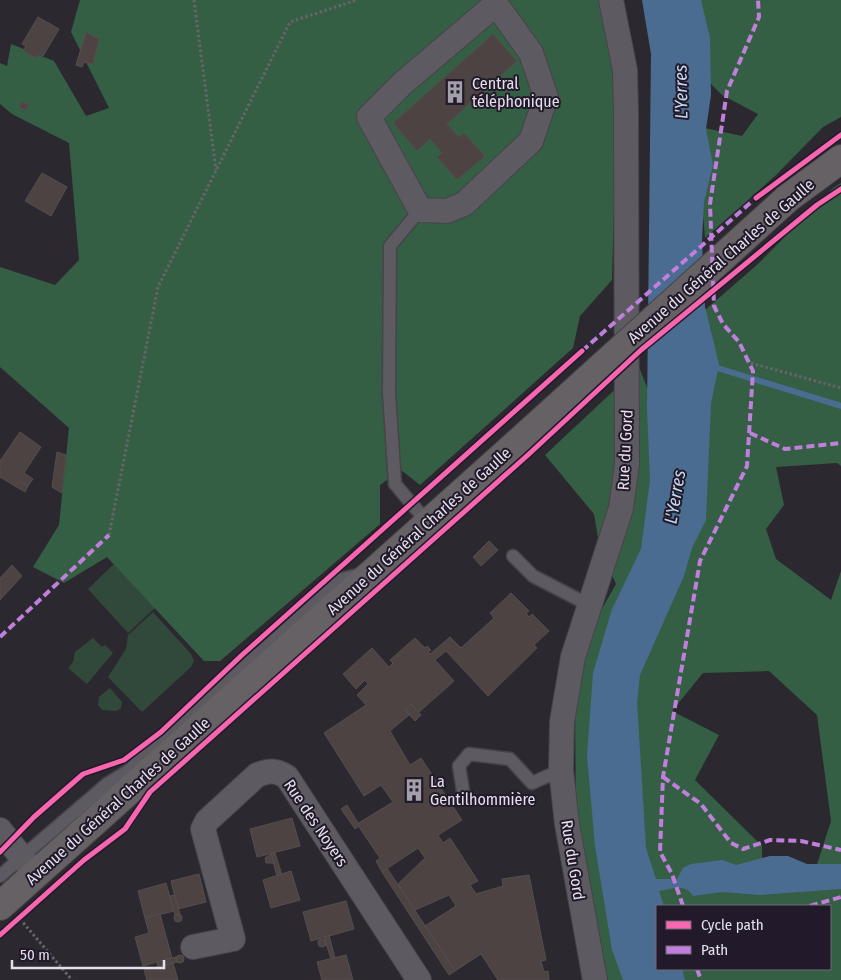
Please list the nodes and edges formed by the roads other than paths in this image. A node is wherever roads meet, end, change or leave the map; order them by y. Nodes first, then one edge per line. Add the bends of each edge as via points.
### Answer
1 (611, 0) edge
2 (841, 159) edge
3 (420, 210) junction
4 (431, 522) junction
5 (513, 556) dead end
6 (589, 605) junction
7 (561, 770) junction
8 (464, 797) dead end
9 (0, 830) edge
10 (28, 865) junction
11 (2, 894) edge
12 (193, 948) dead end
13 (419, 980) edge
14 (594, 980) edge

1 - 6 street, Rue du Gord via 624,70 626,113 627,464 621,508
2 - 4 main road, Avenue du Général Charles de Gaulle, bridge via 788,198
3 - 3 street via 368,117 496,4 531,54 546,97 531,141 464,204 447,211
3 - 4 lane via 390,246 390,393 395,484
4 - 10 main road, Avenue du Général Charles de Gaulle
5 - 6 lane via 533,576
6 - 7 street, Rue du Gord via 573,657 562,722
7 - 8 lane via 532,783 510,759 469,754 459,766
7 - 14 street, Rue du Gord
9 - 10 street
10 - 11 main road, Avenue du Général Charles de Gaulle
12 - 13 street, Rue des Noyers via 233,939 203,829 207,821 257,775 278,771 287,777

